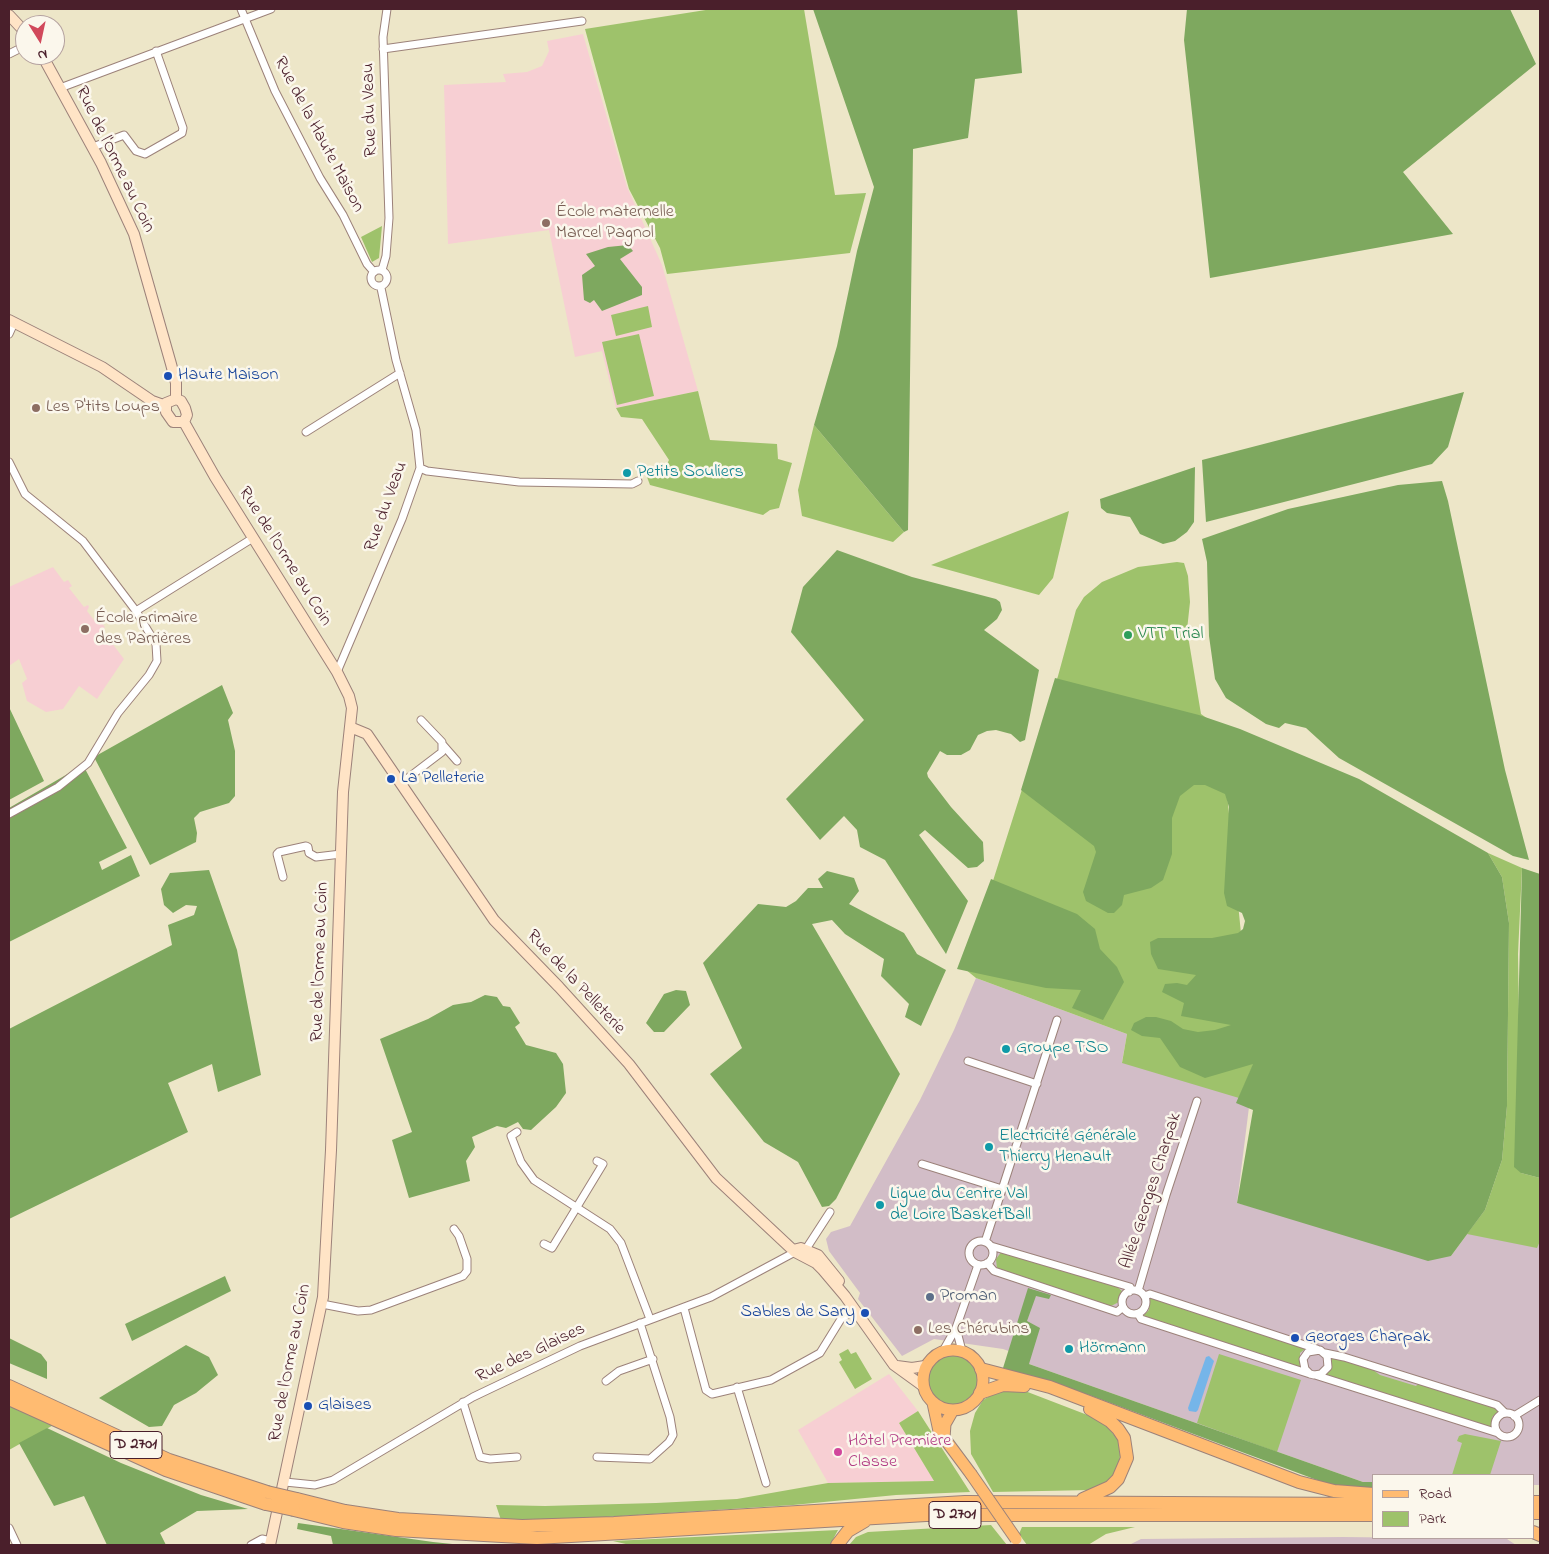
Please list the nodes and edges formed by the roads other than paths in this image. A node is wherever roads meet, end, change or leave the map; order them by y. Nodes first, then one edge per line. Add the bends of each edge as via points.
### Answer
1 (241, 9) edge
2 (271, 9) edge
3 (387, 9) edge
4 (245, 19) junction
5 (582, 21) dead end
6 (383, 49) junction
7 (156, 51) junction
8 (47, 65) edge
9 (60, 88) junction
10 (92, 148) junction
11 (378, 271) junction
12 (381, 288) junction
13 (12, 322) edge
14 (9, 334) edge
15 (400, 373) junction
16 (176, 399) junction
17 (166, 406) junction
18 (184, 422) junction
19 (306, 432) dead end
20 (9, 462) edge
21 (420, 468) junction
22 (638, 481) dead end
23 (253, 538) junction
24 (136, 611) junction
25 (337, 672) junction
26 (422, 720) dead end
27 (350, 727) junction
28 (443, 745) junction
29 (457, 762) dead end
30 (400, 784) junction
31 (9, 814) edge
32 (341, 854) junction
33 (283, 877) dead end
34 (1057, 1020) dead end
35 (968, 1061) dead end
36 (1037, 1084) junction
37 (1197, 1101) dead end
38 (517, 1132) dead end
39 (597, 1161) dead end
40 (922, 1164) dead end
41 (1002, 1189) junction
42 (577, 1208) junction
43 (830, 1212) dead end
44 (454, 1229) dead end
45 (544, 1244) dead end
46 (988, 1244) junction
47 (806, 1249) junction
48 (794, 1251) junction
49 (987, 1263) junction
50 (978, 1265) junction
51 (1138, 1291) junction
52 (1129, 1292) junction
53 (845, 1296) junction
54 (1145, 1296) junction
55 (322, 1304) junction
56 (1123, 1307) junction
57 (684, 1308) junction
58 (854, 1310) junction
59 (1138, 1314) junction
60 (650, 1319) junction
61 (640, 1322) junction
62 (956, 1328) junction
63 (943, 1351) junction
64 (962, 1351) junction
65 (1323, 1352) junction
66 (653, 1359) junction
67 (894, 1365) junction
68 (925, 1366) junction
69 (981, 1369) junction
70 (1312, 1374) junction
71 (606, 1381) dead end
72 (9, 1386) edge
73 (923, 1386) junction
74 (736, 1387) junction
75 (980, 1394) junction
76 (9, 1400) edge
77 (1540, 1400) edge
78 (463, 1402) junction
79 (933, 1403) junction
80 (953, 1410) junction
81 (1505, 1413) junction
82 (1514, 1416) junction
83 (1498, 1432) junction
84 (944, 1438) junction
85 (517, 1457) dead end
86 (597, 1458) dead end
87 (285, 1482) junction
88 (766, 1483) dead end
89 (1372, 1494) edge
90 (267, 1498) junction
91 (1076, 1502) junction
92 (1372, 1504) edge
93 (295, 1505) junction
94 (1372, 1516) edge
95 (869, 1519) junction
96 (9, 1528) edge
97 (537, 1538) junction
98 (1018, 1542) edge
99 (271, 1543) edge
100 (18, 1545) edge
101 (251, 1545) edge
102 (573, 1545) edge
103 (837, 1545) edge

1 - 4 street, Rue de la Haute Maison
2 - 4 street
3 - 6 street, Rue du Veau
4 - 7 street
4 - 11 street, Rue de la Haute Maison via 275,91 320,178 343,215 366,264
5 - 6 street
6 - 11 street, Rue du Veau via 389,218 386,256
7 - 9 street
7 - 10 street via 182,133 145,154 136,151 124,135
8 - 9 main road, Rue de l'Orme au Coin
9 - 10 main road, Rue de l'Orme au Coin
10 - 16 main road, Rue de l'Orme au Coin via 134,234 176,383
11 - 12 street, Rue du Veau via 372,278
11 - 12 street, Rue du Veau via 386,275 386,282
12 - 15 street, Rue du Veau
13 - 14 street
13 - 17 main road via 102,367 152,401
15 - 19 street
15 - 21 street, Rue du Veau via 416,430
16 - 17 main road via 168,401
16 - 18 main road via 185,408
17 - 18 main road via 171,420
18 - 23 main road, Rue de l'Orme au Coin
20 - 24 street via 25,494 83,541
21 - 22 street via 519,482 632,484
21 - 25 street, Rue du Veau via 402,519
23 - 24 street
23 - 25 main road, Rue de l'Orme au Coin
24 - 31 street via 156,644 157,661 149,675 118,713 88,763 58,787
25 - 27 main road, Rue de l'Orme au Coin via 351,701
26 - 28 street
27 - 30 main road, Rue de la Pelleterie via 367,734
27 - 32 main road, Rue de l'Orme au Coin
28 - 29 street
28 - 30 street via 440,755
30 - 48 main road, Rue de la Pelleterie via 494,920 629,1064 716,1178
32 - 33 street via 316,858 306,846 279,852
32 - 55 main road, Rue de l'Orme au Coin
34 - 36 street
35 - 36 street
36 - 41 street
37 - 51 street, Allée Georges Charpak
38 - 42 street via 512,1136 526,1172
39 - 42 street via 602,1164
40 - 41 street
41 - 46 street
42 - 45 street via 552,1248
42 - 60 street via 610,1229 621,1243
43 - 47 street
44 - 55 street via 467,1259 467,1271 463,1276 371,1310 358,1311
46 - 49 street via 992,1257
46 - 50 street via 974,1243 969,1250 971,1259
46 - 52 street via 1130,1286
47 - 48 main road
47 - 53 main road, Rue de la Pelleterie via 825,1261
48 - 53 main road, Rue de la Pelleterie via 816,1263
48 - 57 street, Rue des Glaises via 711,1297
49 - 50 street
49 - 56 street via 994,1271 1117,1312
50 - 62 street
51 - 52 street
51 - 54 street
52 - 56 street via 1123,1298
53 - 58 main road, Rue de la Pelleterie
54 - 59 street via 1145,1308
54 - 65 street via 1150,1294
55 - 87 main road, Rue de l'Orme au Coin
56 - 59 street via 1130,1314
57 - 60 street, Rue des Glaises
57 - 74 street via 706,1390 712,1394
58 - 67 main road, Rue de la Pelleterie
58 - 74 street via 841,1319 820,1353 771,1380
59 - 70 street via 1141,1319
60 - 61 street, Rue des Glaises
61 - 66 street
61 - 78 street, Rue des Glaises via 580,1346
62 - 63 street
62 - 64 street
63 - 64 main road
63 - 68 main road
64 - 69 main road via 970,1355
65 - 70 street via 1329,1360 1328,1367 1321,1374
65 - 70 street via 1308,1352 1303,1359 1304,1368
65 - 81 street via 1497,1405
66 - 71 street via 619,1371
66 - 86 street via 673,1435 650,1460
67 - 68 main road via 907,1368
67 - 73 main road, Rue de la Pelleterie
68 - 73 main road
69 - 75 main road via 983,1386
69 - 89 highway via 1050,1387 1298,1482 1334,1491
70 - 83 street
72 - 90 highway, D 2701 via 169,1460
73 - 79 main road
74 - 88 street
75 - 80 main road via 969,1406
75 - 91 highway via 1012,1384 1034,1388 1082,1405 1118,1429 1124,1438 1127,1458 1118,1479 1101,1492
76 - 90 highway, D 2701 via 166,1470
77 - 82 street
78 - 85 street via 480,1456 490,1459
78 - 87 street, Rue des Glaises via 333,1480 315,1486
79 - 80 main road via 942,1409
79 - 84 main road via 937,1425
80 - 84 main road via 945,1424
81 - 82 street
81 - 83 street via 1496,1420
82 - 83 street via 1518,1422 1515,1433 1506,1436
84 - 98 main road, bridge
87 - 99 main road, Rue de l'Orme au Coin
90 - 93 highway, D 2701, bridge
91 - 92 highway, D 2701
91 - 93 highway, D 2701 via 926,1504 522,1526 398,1519
93 - 97 highway, D 2701 via 343,1522 396,1530
94 - 95 highway, D 2701 via 1004,1514
95 - 97 highway, D 2701
95 - 103 highway via 848,1531
96 - 100 street
97 - 102 highway
99 - 101 street via 262,1539

